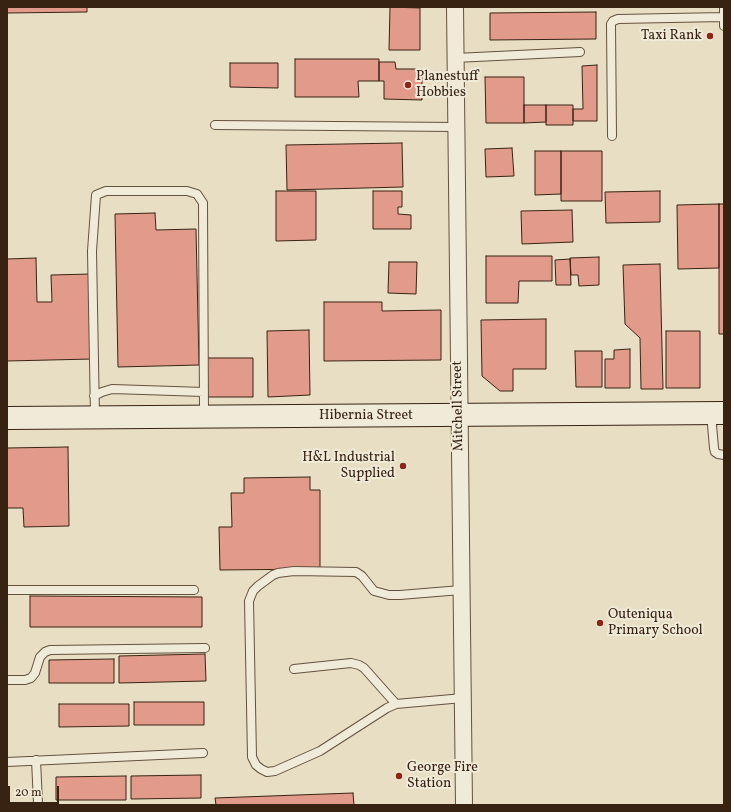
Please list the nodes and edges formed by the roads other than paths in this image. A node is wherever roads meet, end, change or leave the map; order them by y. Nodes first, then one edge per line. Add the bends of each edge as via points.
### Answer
1 (455, 7) edge
2 (724, 7) edge
3 (724, 17) edge
4 (724, 26) edge
5 (580, 52) dead end
6 (455, 58) junction
7 (215, 125) dead end
8 (456, 127) junction
9 (612, 136) dead end
10 (204, 392) junction
11 (94, 396) junction
12 (717, 413) edge
13 (460, 415) junction
14 (204, 417) junction
15 (7, 418) edge
16 (95, 418) junction
17 (724, 455) edge
18 (7, 590) edge
19 (194, 590) dead end
20 (461, 590) junction
21 (205, 648) dead end
22 (294, 669) dead end
23 (7, 680) edge
24 (462, 698) junction
25 (396, 704) junction
26 (203, 753) dead end
27 (36, 760) junction
28 (7, 762) edge
29 (38, 803) dead end
30 (464, 805) edge

1 - 6 street, Mitchell Street
2 - 3 lane
3 - 4 lane
3 - 9 lane via 613,21
5 - 6 lane
6 - 8 street, Mitchell Street
7 - 8 lane
8 - 13 street, Mitchell Street
10 - 11 lane via 112,389
10 - 11 lane via 203,203 197,194 187,191 106,191 96,195 92,251
10 - 14 lane
11 - 16 lane
12 - 13 street, Hibernia Street
12 - 17 lane via 714,448 718,454
13 - 14 street, Hibernia Street
13 - 20 street, Mitchell Street
14 - 16 street, Hibernia Street
15 - 16 street, Hibernia Street
18 - 19 lane
20 - 24 street, Mitchell Street
20 - 25 lane via 389,595 374,591 356,572 294,571 273,575 253,591 249,601 252,757 260,769 267,772 275,771 320,751
21 - 23 lane via 50,650 40,658 36,673 31,678
22 - 25 lane via 351,663 359,665
24 - 25 lane
24 - 30 street, Mitchell Street
26 - 27 lane
27 - 28 lane
27 - 29 lane

